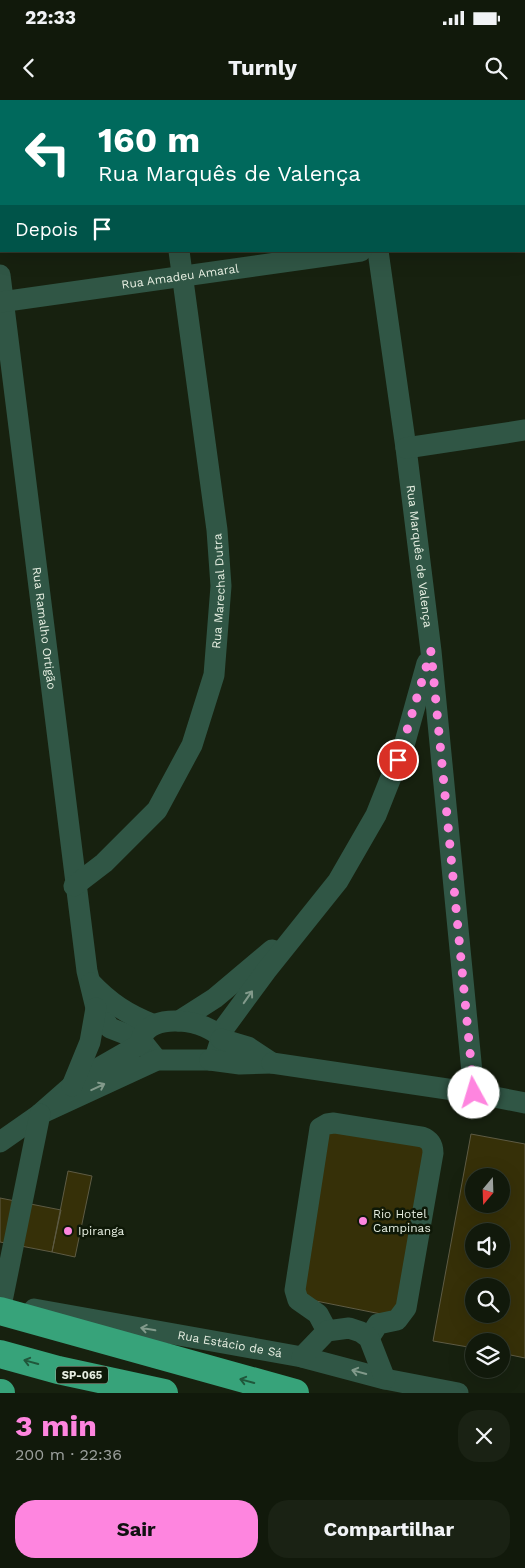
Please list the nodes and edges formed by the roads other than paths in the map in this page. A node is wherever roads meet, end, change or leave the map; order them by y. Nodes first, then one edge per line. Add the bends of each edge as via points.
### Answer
1 (179, 252) edge
2 (354, 252) edge
3 (378, 252) edge
4 (0, 275) edge
5 (181, 275) junction
6 (2, 302) edge
7 (525, 430) edge
8 (406, 448) junction
9 (431, 651) junction
10 (74, 886) junction
11 (305, 922) junction
12 (89, 981) junction
13 (96, 1008) junction
14 (179, 1021) junction
15 (145, 1036) junction
16 (220, 1037) junction
17 (157, 1060) junction
18 (210, 1060) junction
19 (272, 1064) junction
20 (72, 1086) junction
21 (474, 1093) junction
22 (525, 1103) edge
23 (40, 1114) junction
24 (0, 1142) edge
25 (0, 1311) edge
26 (327, 1331) junction
27 (370, 1338) junction
28 (0, 1354) edge
29 (302, 1357) junction
30 (385, 1379) junction
31 (164, 1393) edge
32 (295, 1393) edge
33 (458, 1393) edge

1 - 5 street, Rua Marechal Dutra
2 - 5 street, Rua Amadeu Amaral
3 - 8 street, Rua Marquês de Valença
4 - 6 street, Rua Ramalho Ortigão
5 - 6 street, Rua Amadeu Amaral
5 - 10 street, Rua Marechal Dutra via 217,530 221,586 214,675 192,745 157,810 104,863
6 - 10 street, Rua Ramalho Ortigão
7 - 8 street
8 - 9 street, Rua Marquês de Valença
9 - 11 street, Rua Marquês de Valença via 405,742 376,815 338,881
9 - 21 street
10 - 12 street, Rua Ramalho Ortigão
11 - 14 street, Rua Marquês de Valença via 215,998
16 -> 11 street, Rua Marquês de Valença
12 - 13 street, Rua Ramalho Ortigão
12 - 15 street, Rua Ramalho Ortigão via 110,1003 128,1015
13 - 15 street, Rua Ramalho Ortigão via 110,1028
13 - 20 street via 90,1042
14 - 15 street, Rua Marquês de Valença via 166,1020
14 - 16 street, Rua Marquês de Valença via 201,1026
15 - 17 street, Rua Ramalho Ortigão
15 - 20 street, Rua Marquês de Valença
16 - 18 street, Rua Marquês de Valença via 216,1055
16 - 19 street via 248,1047
17 - 18 street, Rua Marquês de Valença
23 -> 17 street, Rua Marquês de Valença
18 - 19 street
19 - 21 street
20 - 23 street, Rua Marquês de Valença
21 - 22 street
23 - 24 street, Rua Marquês de Valença
23 - 25 street
29 -> 25 street, Rua Estácio de Sá via 31,1308
32 -> 25 highway
26 - 27 street via 349,1328
26 - 27 street via 318,1314 298,1300 295,1290 320,1128 334,1123 422,1136 433,1146 433,1153 406,1308 397,1320 378,1324
26 - 29 street
27 - 30 street
31 -> 28 highway, SP-065
30 -> 29 street, Rua Estácio de Sá
30 - 33 street, Rua Estácio de Sá

